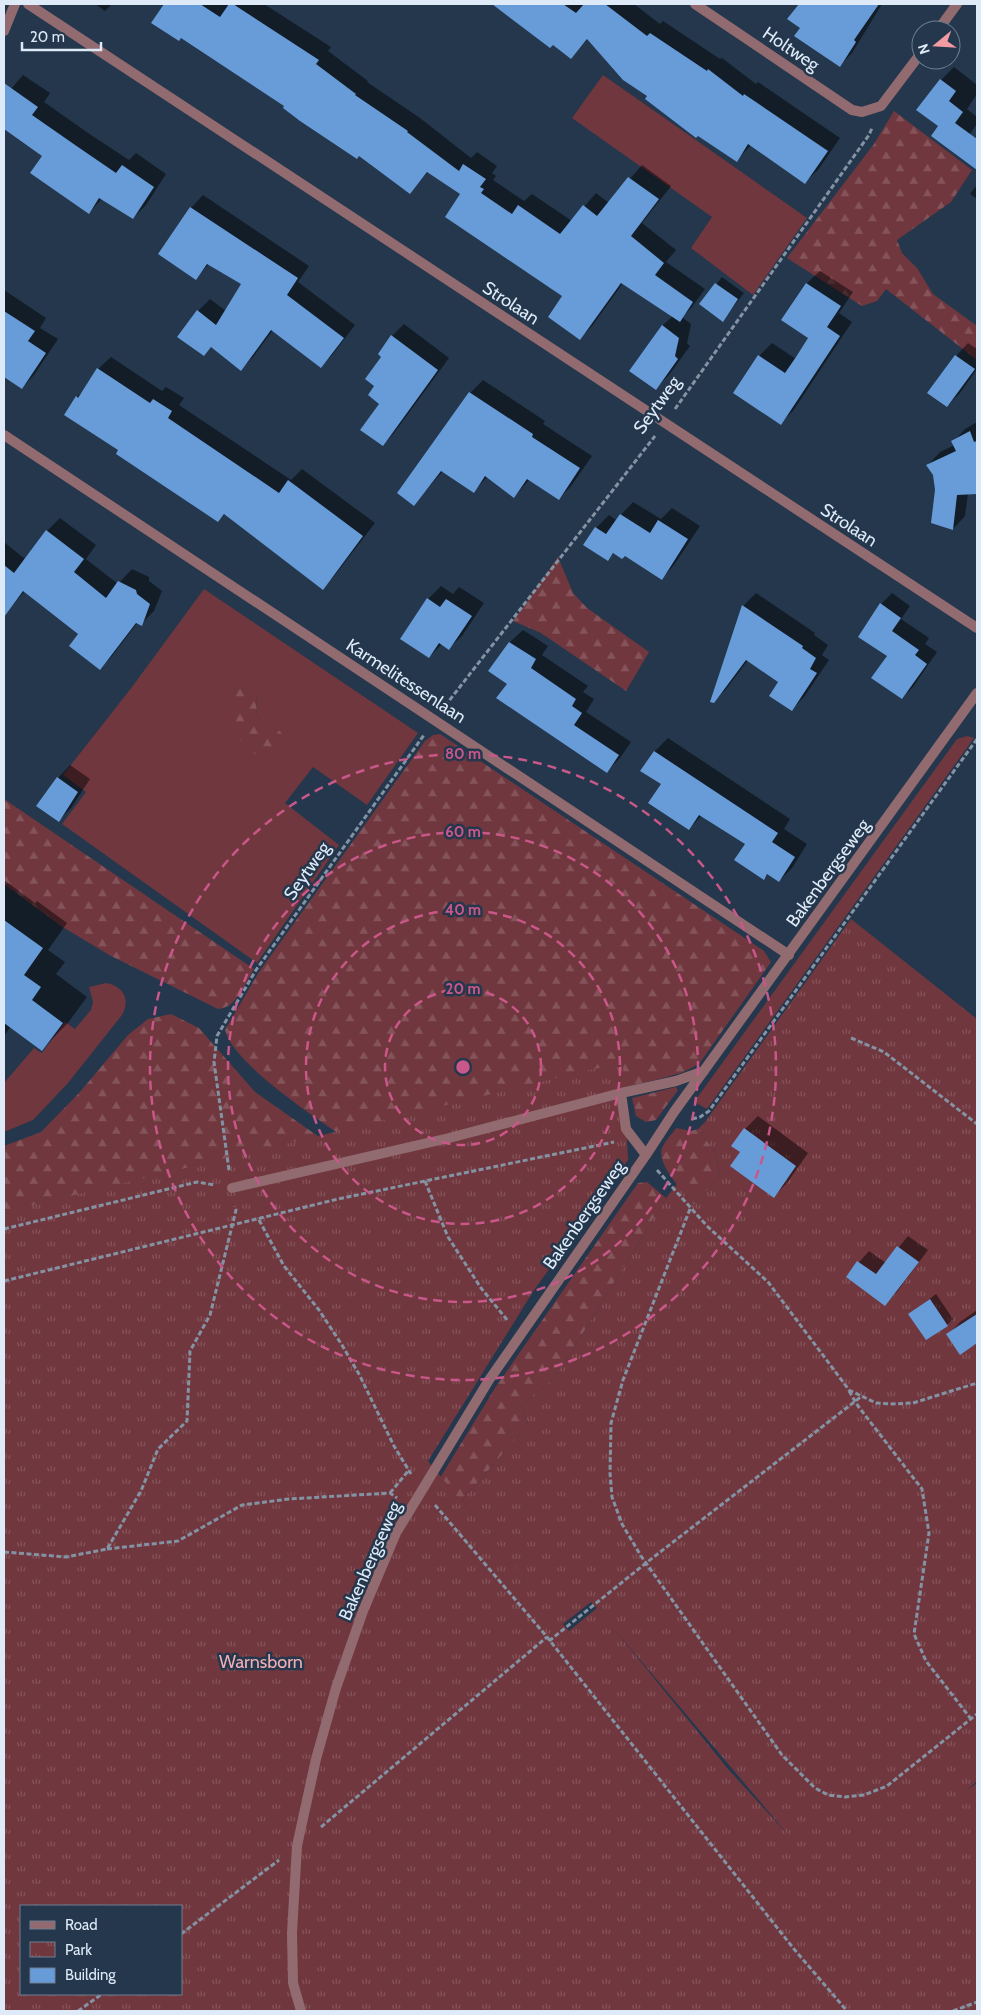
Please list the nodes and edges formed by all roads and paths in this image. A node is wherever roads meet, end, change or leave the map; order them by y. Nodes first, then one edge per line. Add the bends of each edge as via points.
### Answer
1 (15, 4) edge
2 (28, 4) edge
3 (695, 4) edge
4 (957, 4) edge
5 (945, 20) edge
6 (4, 31) edge
7 (911, 65) edge
8 (876, 108) junction
9 (664, 424) junction
10 (4, 436) edge
11 (977, 628) edge
12 (977, 694) edge
13 (441, 711) dead end
14 (429, 727) dead end
15 (977, 739) edge
16 (789, 955) junction
17 (851, 1038) dead end
18 (704, 1071) junction
19 (621, 1093) junction
20 (674, 1112) junction
21 (977, 1124) edge
22 (632, 1138) junction
23 (646, 1155) junction
24 (425, 1181) junction
25 (232, 1188) junction
26 (690, 1209) junction
27 (260, 1220) junction
28 (232, 1226) junction
29 (4, 1229) edge
30 (4, 1281) edge
31 (520, 1335) junction
32 (977, 1383) edge
33 (849, 1390) junction
34 (862, 1396) junction
35 (855, 1402) junction
36 (409, 1470) junction
37 (422, 1490) junction
38 (390, 1493) junction
39 (410, 1509) junction
40 (107, 1549) junction
41 (4, 1552) edge
42 (646, 1563) junction
43 (548, 1639) junction
44 (977, 1714) edge
45 (971, 1719) junction
46 (297, 1846) junction
47 (182, 1933) edge
48 (101, 1995) edge
49 (977, 2002) edge
50 (78, 2011) edge
51 (301, 2011) edge
52 (847, 2011) edge
53 (952, 2011) edge

1 - 6 street
2 - 9 street, Strolaan
3 - 8 street, Holtweg via 852,110 862,112
4 - 5 street
7 - 8 street
8 - 9 path, Seytweg via 869,136
9 - 11 street, Strolaan
9 - 13 path, Seytweg
10 - 16 street, Karmelitessenlaan
12 - 16 street, Bakenbergseweg
14 - 25 path, Seytweg via 256,970 217,1036 214,1062
15 - 20 path via 709,1111 700,1118 690,1119 682,1119
16 - 18 street, Bakenbergseweg
17 - 21 path via 884,1052
18 - 19 street
18 - 20 street, Bakenbergseweg
19 - 22 street, Bakenbergseweg via 626,1130
19 - 25 street via 439,1141
20 - 23 street, Bakenbergseweg
22 - 23 street, Bakenbergseweg
22 - 24 path
23 - 26 path
23 - 31 street, Bakenbergseweg
24 - 27 path
24 - 31 path via 448,1237 481,1288
25 - 28 path via 236,1210
25 - 29 path via 197,1182
26 - 33 path via 768,1282
26 - 42 path via 622,1380 611,1423 612,1497 622,1524
27 - 28 path
27 - 36 path via 284,1266 319,1310 360,1376
28 - 30 path
28 - 40 path via 210,1314 190,1351 187,1421 158,1449 141,1491
31 - 37 street, Bakenbergseweg
32 - 34 path via 913,1403 876,1403
33 - 34 path
33 - 35 path
34 - 35 path
35 - 42 path
35 - 45 path via 922,1490 929,1533 914,1634 926,1661
36 - 37 path
36 - 38 path
37 - 39 street, Bakenbergseweg
37 - 43 path
38 - 39 path
38 - 40 path via 242,1505 178,1541
39 - 46 street, Bakenbergseweg via 396,1533 363,1611 336,1688
40 - 41 path via 66,1557
42 - 43 path
42 - 45 path via 782,1755 802,1777 828,1795 864,1795 887,1786
43 - 46 path
43 - 52 path
44 - 45 path
46 - 47 path
46 - 51 street, Bakenbergseweg via 293,1983
48 - 50 path
49 - 53 path

